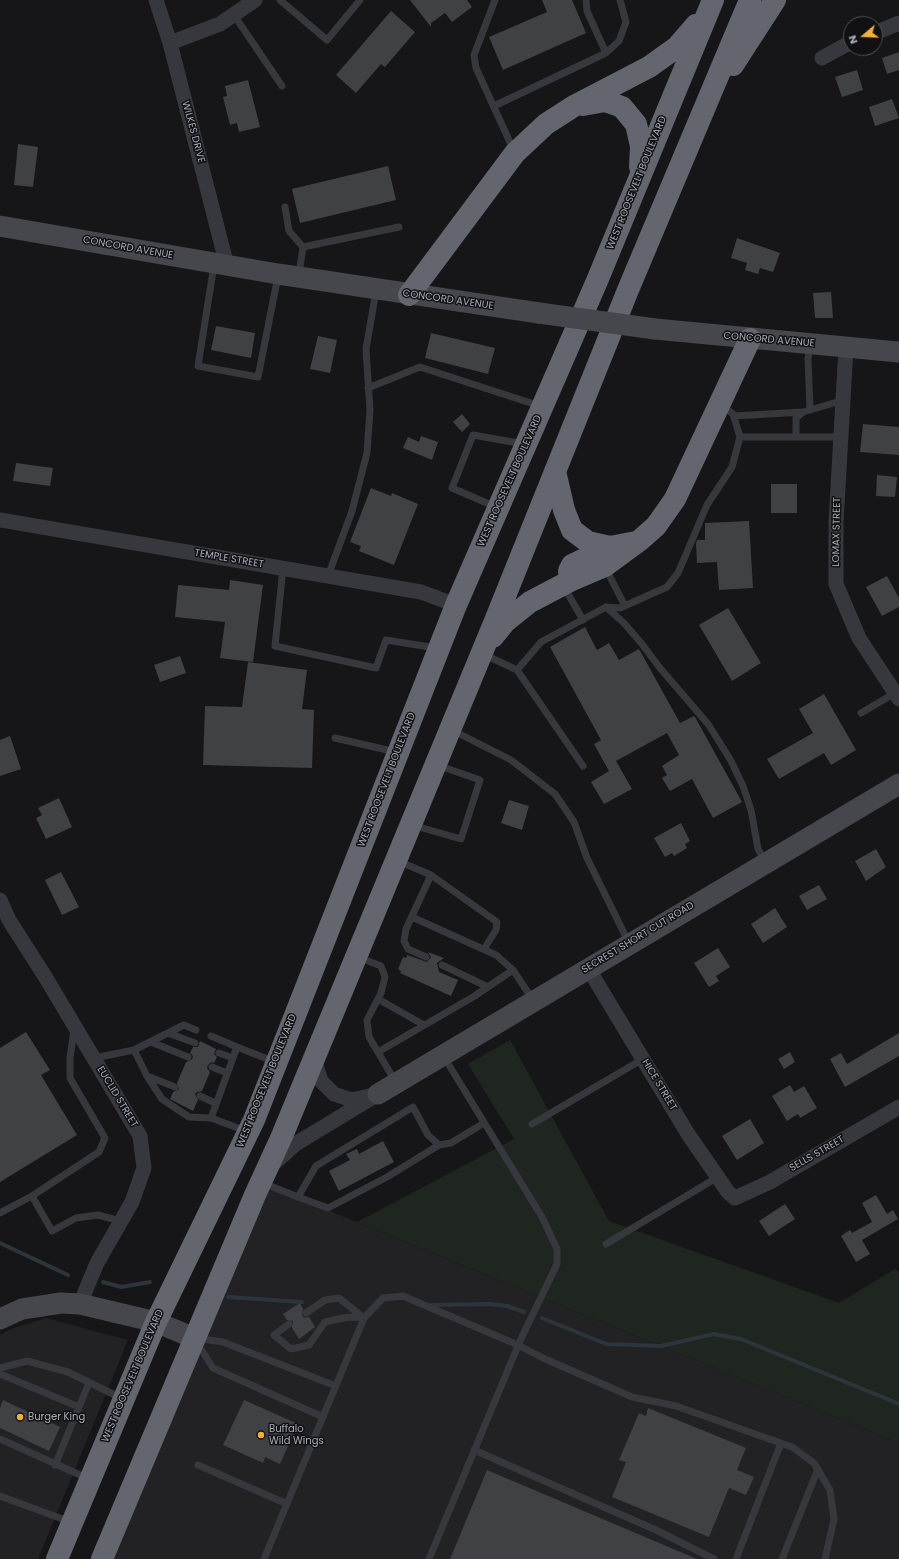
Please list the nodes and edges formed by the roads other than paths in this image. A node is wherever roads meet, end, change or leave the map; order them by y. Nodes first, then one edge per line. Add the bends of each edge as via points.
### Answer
1 (156, 0) edge
2 (255, 0) edge
3 (280, 0) edge
4 (360, 0) edge
5 (496, 0) edge
6 (586, 0) edge
7 (620, 0) edge
8 (750, 0) edge
9 (775, 0) edge
10 (711, 4) edge
11 (234, 15) junction
12 (899, 23) edge
13 (883, 30) edge
14 (170, 43) junction
15 (843, 46) edge
16 (606, 52) junction
17 (822, 58) dead end
18 (282, 86) dead end
19 (494, 106) junction
20 (574, 106) junction
21 (702, 113) junction
22 (515, 153) junction
23 (639, 178) junction
24 (285, 206) dead end
25 (0, 226) edge
26 (399, 227) dead end
27 (303, 247) junction
28 (220, 264) junction
29 (278, 274) junction
30 (298, 277) junction
31 (376, 290) junction
32 (409, 295) junction
33 (750, 339) junction
34 (810, 344) junction
35 (846, 348) junction
36 (899, 352) edge
37 (368, 388) junction
38 (844, 400) junction
39 (542, 407) junction
40 (727, 410) junction
41 (807, 410) junction
42 (740, 437) junction
43 (796, 437) junction
44 (842, 437) junction
45 (526, 445) junction
46 (556, 471) junction
47 (498, 508) junction
48 (0, 520) edge
49 (607, 557) junction
50 (282, 568) junction
51 (328, 576) junction
52 (567, 583) junction
53 (456, 605) junction
54 (625, 606) junction
55 (606, 607) junction
56 (583, 620) junction
57 (439, 648) junction
58 (482, 652) junction
59 (517, 670) junction
60 (897, 696) edge
61 (861, 713) dead end
62 (450, 729) junction
63 (335, 738) dead end
64 (398, 752) junction
65 (435, 765) junction
66 (583, 766) dead end
67 (899, 784) edge
68 (410, 825) junction
69 (396, 860) junction
70 (766, 863) junction
71 (431, 875) junction
72 (0, 900) edge
73 (412, 917) junction
74 (629, 944) junction
75 (484, 949) junction
76 (356, 956) junction
77 (426, 957) dead end
78 (442, 965) dead end
79 (588, 968) junction
80 (513, 970) junction
81 (488, 987) junction
82 (378, 999) junction
83 (533, 1001) junction
84 (424, 1025) junction
85 (75, 1026) junction
86 (196, 1030) dead end
87 (168, 1033) junction
88 (210, 1036) dead end
89 (151, 1042) junction
90 (195, 1043) dead end
91 (237, 1047) junction
92 (134, 1050) junction
93 (378, 1052) junction
94 (219, 1053) dead end
95 (443, 1055) junction
96 (188, 1057) dead end
97 (94, 1058) junction
98 (233, 1058) junction
99 (314, 1059) junction
100 (643, 1059) junction
101 (276, 1063) junction
102 (212, 1067) dead end
103 (227, 1073) junction
104 (147, 1076) junction
105 (396, 1083) junction
106 (175, 1087) dead end
107 (378, 1094) junction
108 (200, 1096) dead end
109 (215, 1103) junction
110 (899, 1107) edge
111 (211, 1118) junction
112 (484, 1123) junction
113 (532, 1124) dead end
114 (248, 1132) junction
115 (439, 1145) junction
116 (263, 1176) junction
117 (718, 1177) junction
118 (32, 1196) junction
119 (298, 1197) junction
120 (735, 1198) joint
121 (0, 1213) edge
122 (120, 1221) junction
123 (606, 1244) dead end
124 (80, 1304) junction
125 (306, 1313) dead end
126 (364, 1318) junction
127 (0, 1320) edge
128 (156, 1322) junction
129 (289, 1324) dead end
130 (194, 1338) junction
131 (518, 1345) junction
132 (0, 1368) edge
133 (0, 1374) edge
134 (89, 1383) junction
135 (336, 1386) junction
136 (123, 1399) junction
137 (79, 1408) junction
138 (323, 1417) junction
139 (0, 1435) edge
140 (0, 1439) edge
141 (781, 1443) junction
142 (474, 1450) junction
143 (29, 1453) junction
144 (55, 1465) junction
145 (198, 1465) dead end
146 (818, 1469) junction
147 (90, 1480) junction
148 (0, 1496) edge
149 (287, 1504) junction
150 (72, 1522) junction
151 (57, 1559) edge
152 (102, 1559) edge
153 (264, 1559) edge
154 (429, 1559) edge
155 (715, 1559) edge
156 (736, 1559) edge
157 (782, 1559) edge
158 (826, 1559) edge

1 - 14 street, WILKES DRIVE
2 - 11 street
3 - 4 lane via 327,40
5 - 19 lane via 474,56 476,68
6 - 16 lane via 587,12
7 - 16 lane via 626,22 619,41
8 - 21 highway
9 - 21 highway
10 - 20 highway via 677,47 649,67
10 - 23 highway, WEST ROOSEVELT BOULEVARD
11 - 14 street via 220,24
11 - 18 lane
12 - 13 street
14 - 28 street, WILKES DRIVE
15 - 17 street
16 - 19 lane
19 - 22 lane
20 - 22 highway via 546,124
20 - 23 highway via 605,101 622,107 636,124 641,146
21 - 46 highway
22 - 32 highway
23 - 39 highway, WEST ROOSEVELT BOULEVARD
24 - 27 lane via 289,231
25 - 28 street, CONCORD AVENUE
26 - 27 lane
27 - 30 lane
28 - 29 street, CONCORD AVENUE
28 - 29 lane via 198,366 258,377
29 - 30 street, CONCORD AVENUE
30 - 31 street, CONCORD AVENUE
31 - 32 street, CONCORD AVENUE
31 - 37 lane via 366,349
32 - 33 street, CONCORD AVENUE, bridge via 655,329
33 - 34 street, CONCORD AVENUE
33 - 40 highway
34 - 35 street, CONCORD AVENUE
34 - 41 lane
35 - 36 street, CONCORD AVENUE
35 - 38 street, LOMAX STREET
37 - 39 lane via 420,367
37 - 51 lane via 370,410 367,453 352,511
38 - 41 lane
38 - 44 street, LOMAX STREET
39 - 45 highway, WEST ROOSEVELT BOULEVARD
40 - 41 lane
40 - 42 lane
40 - 49 highway via 656,526 639,541
41 - 43 lane via 796,418
42 - 43 lane
42 - 54 lane via 732,467 707,505 678,573 667,587
43 - 44 lane
44 - 60 street, LOMAX STREET via 836,522 836,584 859,638
45 - 47 highway, WEST ROOSEVELT BOULEVARD
45 - 47 lane via 473,435 452,488
46 - 49 highway via 564,510 572,530
46 - 58 highway
47 - 53 highway, WEST ROOSEVELT BOULEVARD
48 - 50 street, TEMPLE STREET
49 - 52 highway via 572,565
49 - 54 lane
50 - 51 street, TEMPLE STREET
50 - 57 lane via 275,646 376,668 386,640
51 - 53 street, TEMPLE STREET via 421,592
52 - 56 lane
52 - 58 highway via 530,602 511,617
53 - 57 highway, WEST ROOSEVELT BOULEVARD
54 - 55 lane
55 - 56 lane
55 - 70 lane via 624,623 708,724 730,759 743,786 751,810 758,849
56 - 59 lane via 541,642
57 - 64 highway, WEST ROOSEVELT BOULEVARD
58 - 59 lane
58 - 62 highway
59 - 66 lane
60 - 61 lane
62 - 65 highway
62 - 74 lane via 512,760 556,794 574,822 587,858
63 - 64 lane
64 - 101 highway, WEST ROOSEVELT BOULEVARD
65 - 68 highway
65 - 68 lane via 480,780 461,839
67 - 70 street, SECREST SHORT CUT ROAD
68 - 69 highway
69 - 71 lane
69 - 76 highway
70 - 74 street, SECREST SHORT CUT ROAD
71 - 73 lane
71 - 75 lane via 497,922 496,930
72 - 85 street, EUCLID STREET
73 - 75 lane
73 - 77 lane via 404,941 408,949
74 - 79 street, SECREST SHORT CUT ROAD
75 - 80 lane via 496,955
76 - 82 lane via 381,966 385,978
76 - 99 highway
78 - 81 lane
79 - 83 street, SECREST SHORT CUT ROAD
79 - 100 street, HICE STREET
80 - 81 lane
80 - 83 lane
81 - 84 lane
82 - 84 lane
82 - 93 lane via 367,1020 369,1037
83 - 95 street, SECREST SHORT CUT ROAD
84 - 93 lane
85 - 97 street, EUCLID STREET
85 - 118 lane via 70,1078 105,1138 99,1152
86 - 87 lane via 184,1025
87 - 89 lane
87 - 90 lane
88 - 91 lane
89 - 92 lane
89 - 96 lane
91 - 98 lane
91 - 101 lane
92 - 97 lane
92 - 104 lane
93 - 105 lane
94 - 98 lane
95 - 105 street, SECREST SHORT CUT ROAD
95 - 112 lane
97 - 122 street, EUCLID STREET via 140,1136 144,1168 132,1202
98 - 103 lane
99 - 107 street, SECREST SHORT CUT ROAD via 321,1081 334,1094 352,1100
99 - 116 highway
100 - 113 lane
100 - 117 street, HICE STREET via 688,1134
101 - 114 highway, WEST ROOSEVELT BOULEVARD
102 - 103 lane
103 - 109 lane
104 - 106 lane
104 - 111 lane via 162,1099 189,1117
105 - 107 street, SECREST SHORT CUT ROAD
107 - 116 street, SECREST SHORT CUT ROAD via 297,1143
108 - 109 lane
109 - 111 lane
110 - 120 street, SELLS STREET via 770,1182
111 - 114 lane
112 - 115 lane via 452,1143
112 - 131 lane via 542,1216 557,1248 556,1264
114 - 128 highway, WEST ROOSEVELT BOULEVARD
115 - 119 lane via 387,1177 328,1208
115 - 119 lane via 428,1135 413,1107 316,1166
116 - 119 lane
116 - 130 highway
117 - 120 street, HICE STREET
117 - 123 lane
118 - 121 lane
118 - 122 lane via 52,1231 76,1218 98,1215
122 - 124 street, EUCLID STREET via 97,1263
124 - 127 street via 61,1303 22,1309
124 - 128 street
125 - 126 lane via 325,1300 339,1298
126 - 129 lane via 348,1317 325,1322 309,1345 291,1349 274,1335
126 - 131 lane via 383,1298 403,1296
126 - 135 lane
128 - 130 street
128 - 136 highway, WEST ROOSEVELT BOULEVARD
130 - 135 lane via 223,1342
130 - 138 lane via 213,1368
130 - 152 highway
131 - 141 lane via 632,1397 676,1406
131 - 142 lane
132 - 134 lane via 28,1361 68,1372
133 - 137 lane
134 - 136 lane
134 - 137 lane
135 - 138 lane
136 - 147 highway, WEST ROOSEVELT BOULEVARD
137 - 144 lane
138 - 149 lane
139 - 143 lane
140 - 143 lane
141 - 146 lane via 792,1447
141 - 156 lane
142 - 154 lane
142 - 155 lane via 656,1530
143 - 144 lane
144 - 147 lane
145 - 149 lane
146 - 157 lane
146 - 158 lane via 830,1490 834,1519
147 - 150 highway, WEST ROOSEVELT BOULEVARD
148 - 150 lane
149 - 153 lane
150 - 151 highway, WEST ROOSEVELT BOULEVARD

